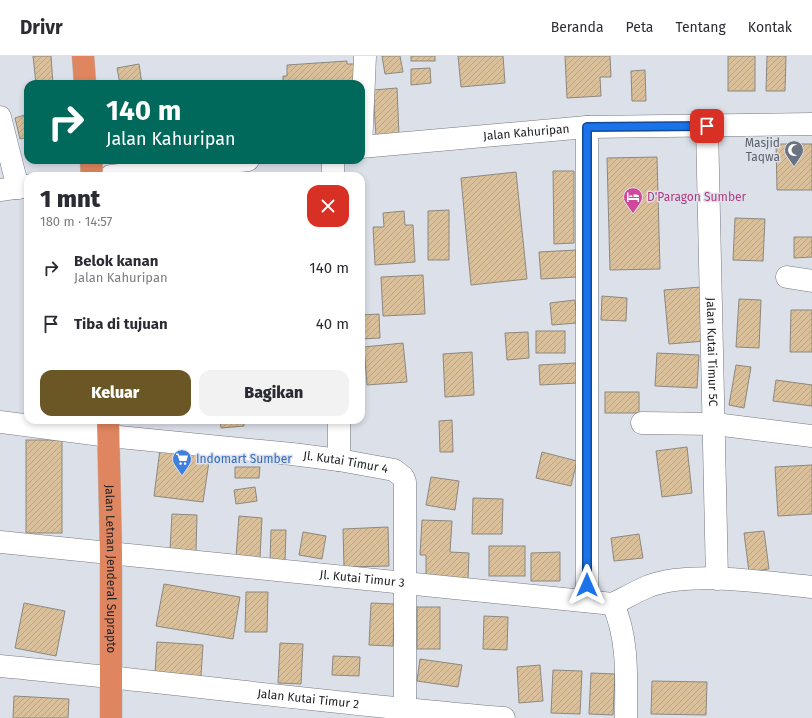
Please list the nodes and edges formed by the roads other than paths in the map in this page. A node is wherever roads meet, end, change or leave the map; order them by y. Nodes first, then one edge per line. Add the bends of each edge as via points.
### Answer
1 (83, 56) edge
2 (365, 56) edge
3 (85, 80) edge
4 (364, 80) edge
5 (0, 117) edge
6 (812, 124) edge
7 (707, 126) junction
8 (587, 127) junction
9 (365, 147) edge
10 (214, 164) edge
11 (145, 172) edge
12 (15, 188) edge
13 (787, 277) dead end
14 (812, 280) edge
15 (0, 422) edge
16 (642, 422) dead end
17 (24, 423) edge
18 (36, 424) edge
19 (339, 424) edge
20 (715, 424) junction
21 (108, 428) edge
22 (812, 436) edge
23 (339, 460) junction
24 (0, 542) edge
25 (112, 554) junction
26 (717, 579) junction
27 (405, 583) junction
28 (812, 587) edge
29 (587, 601) junction
30 (613, 604) junction
31 (0, 666) edge
32 (112, 677) junction
33 (405, 714) edge
34 (110, 718) edge
35 (504, 718) edge
36 (626, 718) edge

1 - 3 highway
2 - 4 street
5 - 12 street
6 - 7 street, Jalan Kahuripan
7 - 8 street, Jalan Kahuripan
7 - 20 street, Jalan Kutai Timur 5C
8 - 9 street, Jalan Kahuripan
8 - 29 street
10 - 11 street
13 - 14 street
15 - 17 street, Jl. Kutai Timur 4
16 - 20 street
18 - 21 street, Jl. Kutai Timur 4
19 - 23 street
20 - 22 street
20 - 26 street, Jalan Kutai Timur 5C
21 - 23 street, Jl. Kutai Timur 4
21 - 25 highway, Jalan Letnan Jenderal Suprapto
23 - 27 street, Jl. Kutai Timur 4 via 394,470 403,477
24 - 25 street, Jl. Kutai Timur 3
25 - 27 street, Jl. Kutai Timur 3
25 - 32 highway, Jalan Letnan Jenderal Suprapto
26 - 28 street
26 - 30 street via 682,579 650,586
27 - 29 street, Jl. Kutai Timur 3
27 - 33 street
29 - 30 street, Jl. Kutai Timur 3
30 - 36 street via 621,625 626,654
31 - 32 street, Jalan Kutai Timur 2
32 - 33 street, Jalan Kutai Timur 2
32 - 34 highway, Jalan Letnan Jenderal Suprapto
33 - 35 street, Jalan Kutai Timur 2

